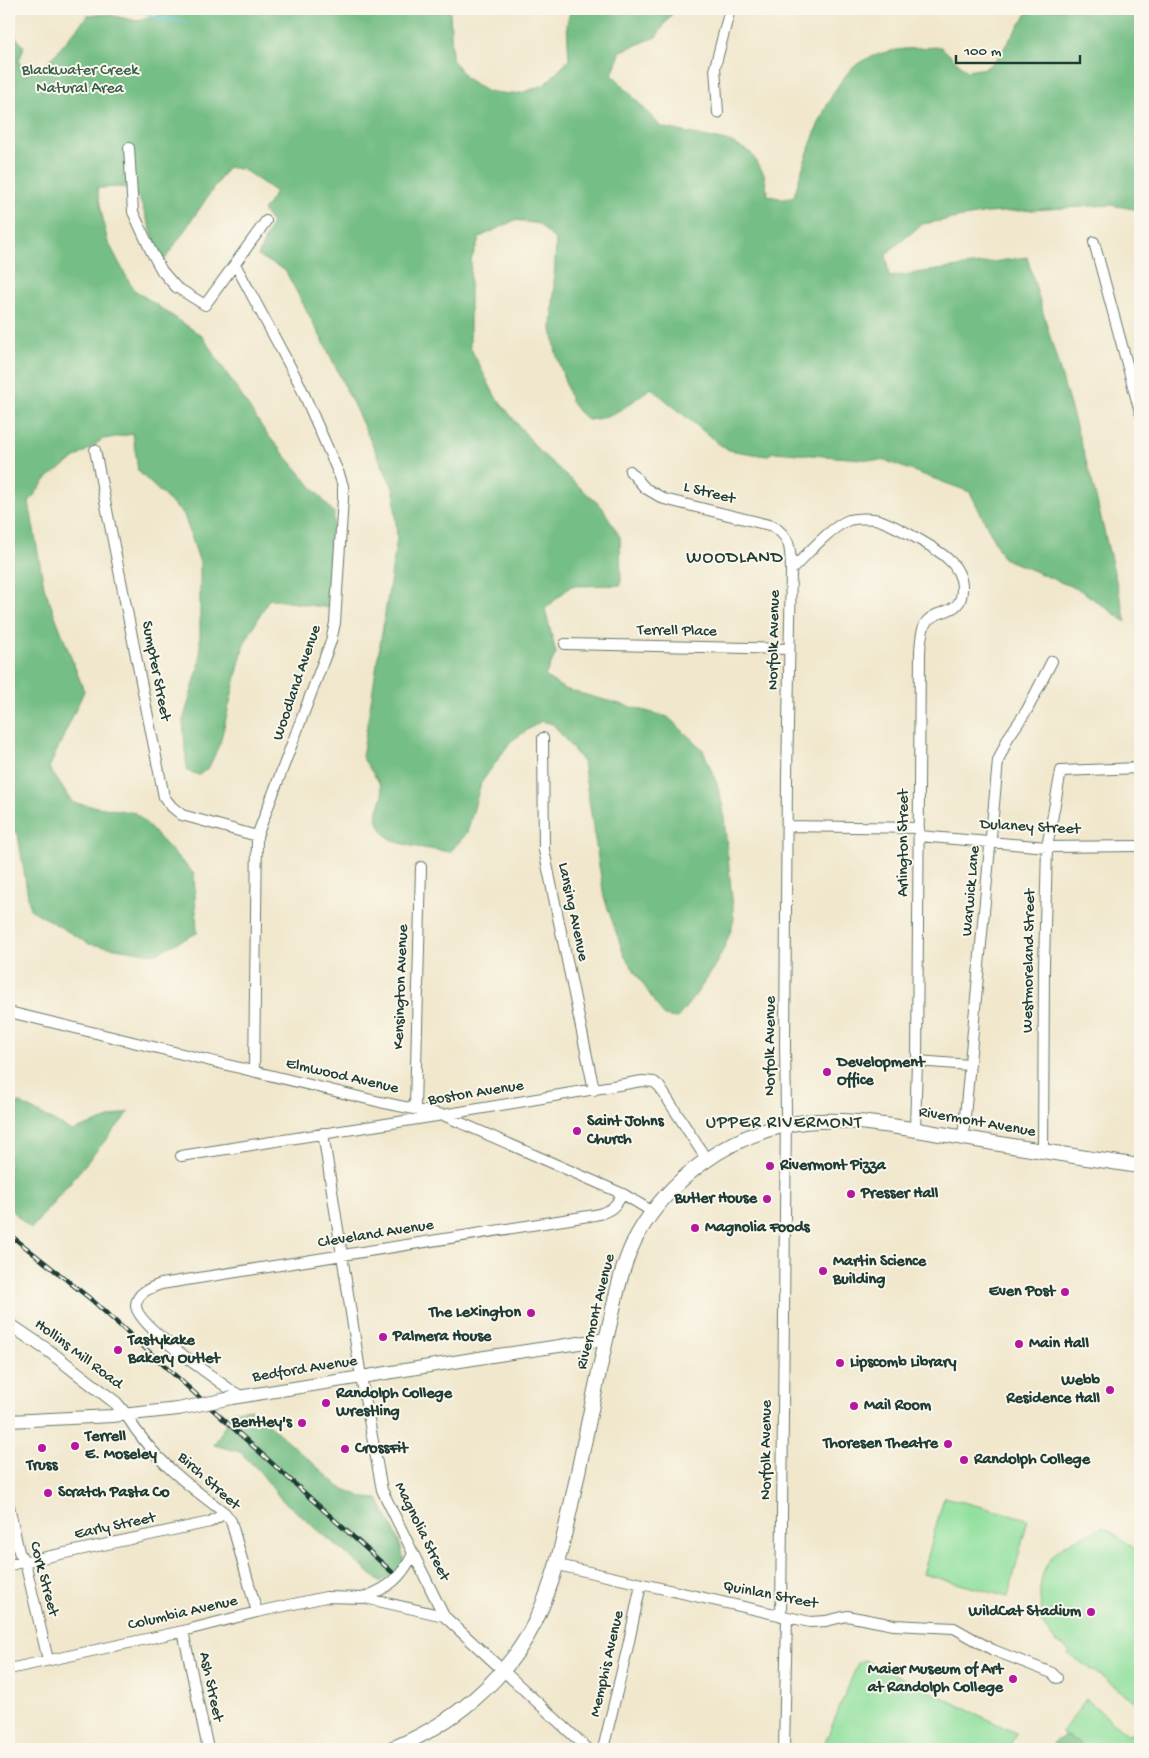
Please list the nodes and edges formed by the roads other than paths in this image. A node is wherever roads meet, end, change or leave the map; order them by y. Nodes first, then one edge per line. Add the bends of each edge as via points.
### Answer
1 (730, 9) edge
2 (718, 113) dead end
3 (129, 148) dead end
4 (266, 221) dead end
5 (1094, 242) dead end
6 (235, 264) junction
7 (1140, 412) edge
8 (95, 450) dead end
9 (630, 472) dead end
10 (786, 536) joint
11 (791, 570) junction
12 (565, 644) dead end
13 (789, 649) junction
14 (1052, 661) dead end
15 (543, 738) dead end
16 (1140, 768) edge
17 (787, 826) junction
18 (919, 832) junction
19 (258, 836) junction
20 (992, 842) junction
21 (1140, 846) edge
22 (1047, 847) junction
23 (421, 867) dead end
24 (9, 1012) edge
25 (917, 1061) junction
26 (970, 1065) junction
27 (254, 1071) junction
28 (594, 1090) junction
29 (415, 1108) junction
30 (443, 1114) junction
31 (786, 1125) junction
32 (915, 1130) junction
33 (323, 1133) junction
34 (963, 1138) junction
35 (1043, 1152) junction
36 (181, 1156) dead end
37 (707, 1160) junction
38 (1140, 1166) edge
39 (623, 1194) junction
40 (653, 1212) junction
41 (342, 1255) junction
42 (9, 1324) edge
43 (606, 1340) junction
44 (361, 1377) junction
45 (238, 1397) junction
46 (126, 1415) junction
47 (9, 1420) edge
48 (9, 1506) edge
49 (225, 1513) junction
50 (412, 1554) junction
51 (25, 1562) junction
52 (9, 1565) edge
53 (558, 1565) junction
54 (640, 1584) junction
55 (365, 1598) junction
56 (256, 1612) junction
57 (444, 1616) junction
58 (784, 1616) junction
59 (183, 1631) junction
60 (48, 1660) junction
61 (9, 1669) edge
62 (502, 1671) junction
63 (1058, 1678) dead end
64 (208, 1749) edge
65 (391, 1749) edge
66 (588, 1749) edge
67 (603, 1749) edge
68 (784, 1749) edge

1 - 2 street via 715,67
3 - 6 street via 133,212 162,271 176,287 205,305
4 - 6 street
5 - 7 street
6 - 19 street, Woodland Avenue via 299,383 343,486 335,624 331,641
8 - 19 street, Sumpter Street via 164,797 182,815
9 - 10 street, L Street via 645,488 664,499 773,526
10 - 11 street, Norfolk Avenue via 790,545
11 - 13 street, Norfolk Avenue
11 - 18 street, Arlington Street via 836,528 858,519 878,520 902,530 950,560 961,576 961,598 957,605 927,621 922,634
12 - 13 street, Terrell Place
13 - 17 street, Norfolk Avenue
14 - 20 street, Warwick Lane via 998,761
15 - 28 street, Lansing Avenue via 544,850
16 - 22 street, Westmoreland Street via 1061,771
17 - 18 street, Dulaney Street
17 - 31 street, Norfolk Avenue
18 - 20 street, Dulaney Street
18 - 25 street, Arlington Street
19 - 27 street, Woodland Avenue
20 - 22 street, Dulaney Street
20 - 26 street, Warwick Lane
21 - 22 street, Dulaney Street
22 - 35 street, Westmoreland Street
23 - 29 street, Kensington Avenue
24 - 27 street, Elmwood Avenue
25 - 26 street
25 - 32 street, Arlington Street
26 - 34 street, Warwick Lane
27 - 29 street, Elmwood Avenue
28 - 30 street, Boston Avenue
28 - 37 street, Boston Avenue via 642,1081 654,1082
29 - 30 street, Elmwood Avenue
30 - 33 street, Boston Avenue
30 - 39 street, Elmwood Avenue
31 - 32 main road, Rivermont Avenue via 830,1121
31 - 37 main road, Rivermont Avenue via 749,1138
31 - 58 street, Norfolk Avenue
32 - 34 main road, Rivermont Avenue
33 - 36 street, Boston Avenue
33 - 41 street, Magnolia Street
34 - 35 main road, Rivermont Avenue
35 - 38 main road, Rivermont Avenue
37 - 40 main road, Rivermont Avenue via 678,1183
39 - 40 street, Elmwood Avenue
39 - 41 street, Cleveland Avenue via 615,1206 595,1215
40 - 43 main road, Rivermont Avenue via 632,1248
41 - 44 street, Magnolia Street
41 - 45 street, Cleveland Avenue via 161,1284 139,1297 136,1306 139,1316 156,1334
42 - 46 street, Hollins Mill Road via 74,1370 116,1403
43 - 44 street, Bedford Avenue
43 - 53 main road, Rivermont Avenue
44 - 45 street, Bedford Avenue
44 - 50 street, Magnolia Street via 382,1490
45 - 46 street, Bedford Avenue, bridge
46 - 47 street, Bedford Avenue
46 - 49 street, Birch Street via 138,1434 173,1473
48 - 51 street, Cork Street via 19,1552
49 - 51 street, Early Street via 210,1522
49 - 56 street, Birch Street via 232,1521
50 - 55 street, Columbia Avenue via 406,1569 395,1581
50 - 57 street, Magnolia Street
51 - 52 street, Early Street
51 - 60 street, Cork Street
53 - 54 street, Quinlan Street
53 - 62 main road, Rivermont Avenue via 524,1642
54 - 58 street, Quinlan Street
54 - 67 street, Memphis Avenue
55 - 56 street, Columbia Avenue via 326,1597
55 - 57 street, Columbia Avenue
56 - 59 street, Columbia Avenue
57 - 62 street
58 - 63 street, Quinlan Street via 810,1622 847,1616 894,1625 954,1628 993,1650
58 - 68 street, Norfolk Avenue
59 - 60 street, Columbia Avenue
59 - 64 street, Ash Street
60 - 61 street, Columbia Avenue
62 - 65 main road, Rivermont Avenue via 484,1691 445,1722
62 - 66 street

